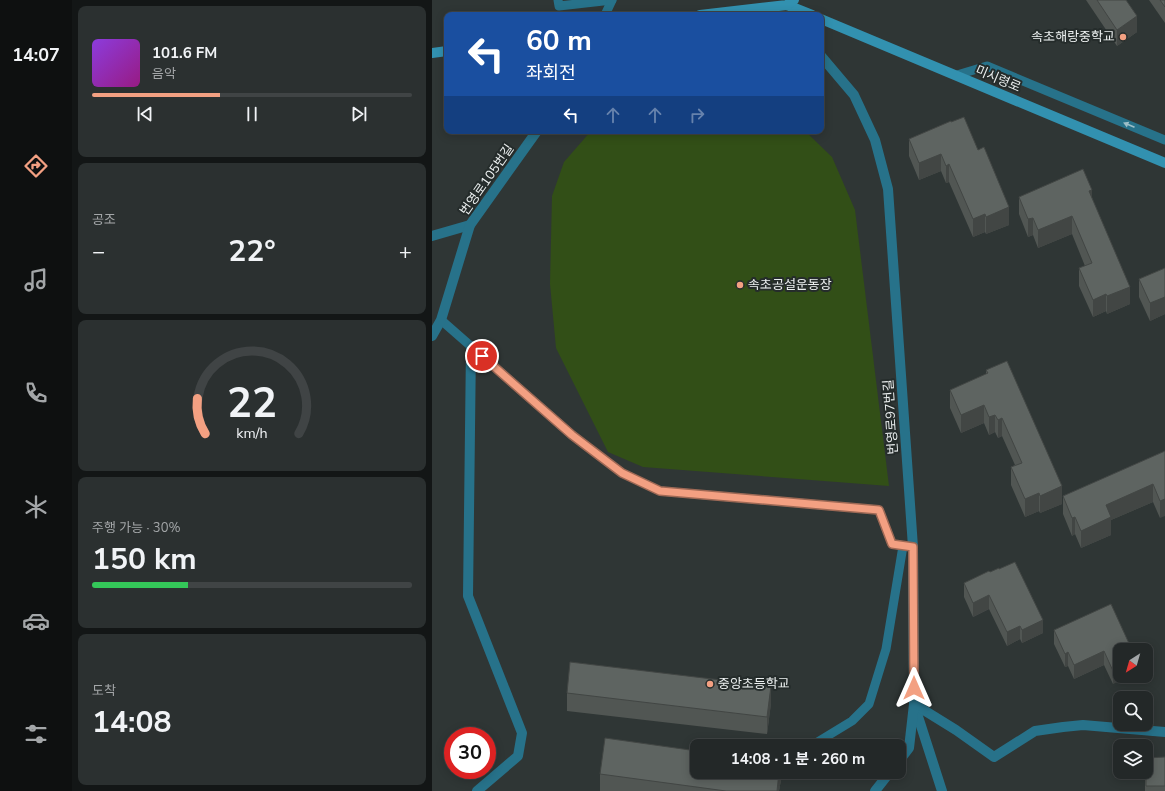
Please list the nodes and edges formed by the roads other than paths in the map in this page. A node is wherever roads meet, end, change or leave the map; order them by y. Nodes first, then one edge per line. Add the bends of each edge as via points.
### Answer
1 (558, 0) edge
2 (612, 0) edge
3 (790, 2) edge
4 (606, 12) edge
5 (721, 12) edge
6 (793, 12) edge
7 (807, 12) edge
8 (824, 20) edge
9 (444, 51) edge
10 (432, 53) edge
11 (824, 60) edge
12 (957, 75) junction
13 (535, 134) edge
14 (1165, 140) edge
15 (1165, 163) edge
16 (470, 224) junction
17 (432, 236) edge
18 (441, 320) junction
19 (432, 336) edge
20 (471, 346) junction
21 (908, 546) junction
22 (914, 704) junction
23 (1165, 732) edge
24 (822, 739) edge
25 (906, 752) edge
26 (884, 779) edge
27 (478, 791) edge
28 (875, 791) edge
29 (942, 791) edge

1 - 2 lane via 559,6
2 - 4 lane
3 - 5 main road
3 - 6 street
3 - 7 main road
8 - 12 main road, 미시령로
9 - 10 main road
11 - 21 street, 번영로97번길 via 854,95 875,140 888,189
14 -> 12 lane via 987,66
12 - 15 main road, 미시령로
13 - 16 street, 번영로105번길
16 - 17 street
16 - 18 street, 번영로105번길
18 - 19 street, 번영로105번길
18 - 20 lane
20 - 21 lane via 572,435 622,473 660,491 879,510 892,544
20 - 27 street via 468,596 522,733 518,756
21 - 22 street, 번영로97번길
21 - 24 lane via 886,649 869,704 852,721
22 - 23 street via 994,758 1035,731 1083,725
22 - 25 street via 909,748
22 - 29 street, 번영로97번길
26 - 28 street

